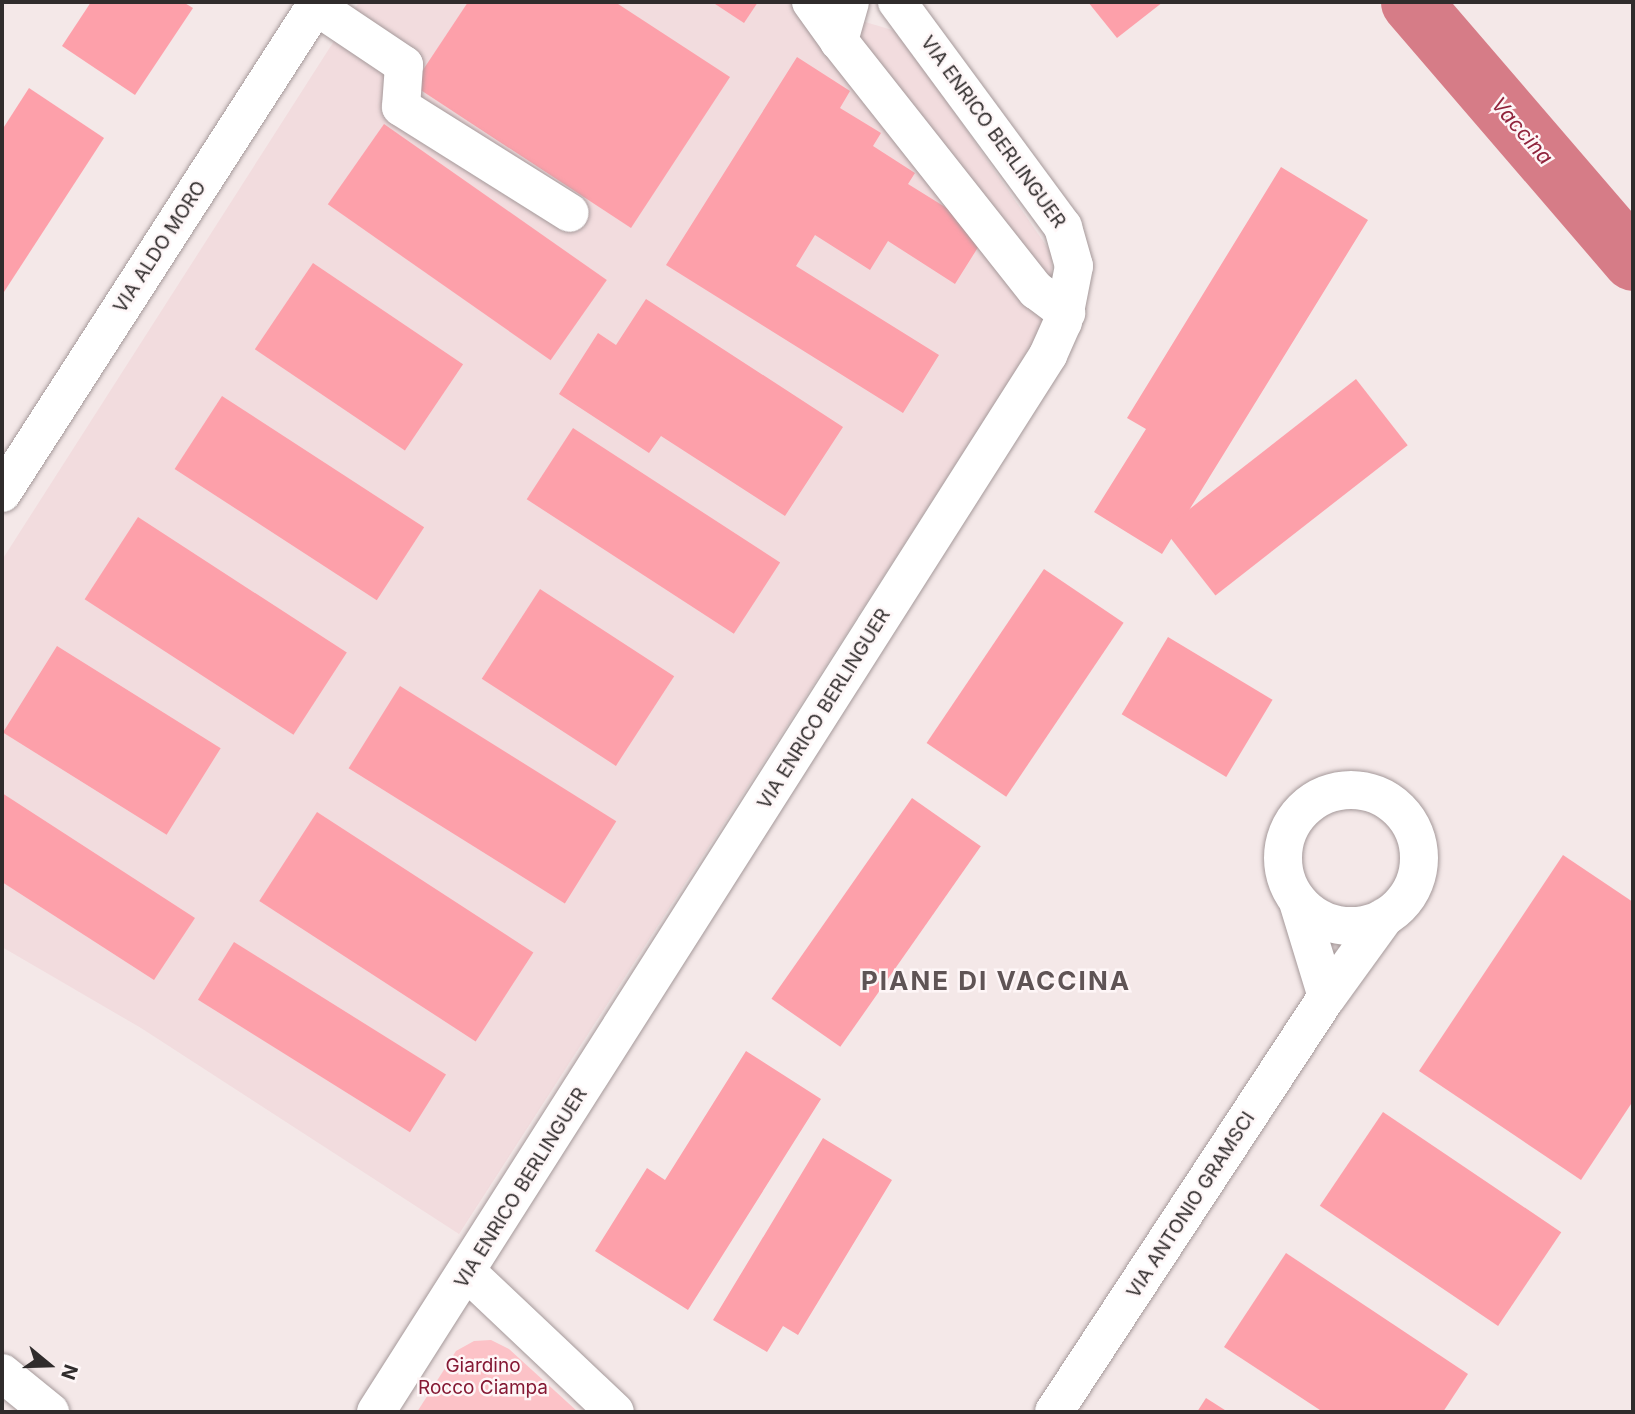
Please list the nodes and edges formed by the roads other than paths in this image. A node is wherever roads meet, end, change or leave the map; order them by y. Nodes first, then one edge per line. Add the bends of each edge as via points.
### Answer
1 (811, 2) edge
2 (850, 2) edge
3 (897, 2) edge
4 (317, 4) edge
5 (839, 41) junction
6 (570, 214) dead end
7 (1066, 313) junction
8 (2, 493) edge
9 (1298, 902) junction
10 (1385, 917) junction
11 (1327, 997) junction
12 (468, 1273) junction
13 (2, 1373) edge
14 (50, 1412) edge
15 (376, 1412) edge
16 (615, 1412) edge
17 (1054, 1412) edge

1 - 5 street
2 - 5 street
3 - 7 street, VIA ENRICO BERLINGUER via 1055,211 1074,266
4 - 6 street via 404,65 401,107
4 - 8 street, VIA ALDO MORO
5 - 7 street via 1036,290
7 - 12 street, VIA ENRICO BERLINGUER via 1048,355
9 - 10 street via 1330,923 1358,926
9 - 10 street, VIA ANTONIO GRAMSCI via 1286,881 1282,858 1286,835 1298,814 1316,799 1339,790 1362,790 1394,806 1415,834 1419,858 1415,881 1403,902
9 - 11 street, VIA ANTONIO GRAMSCI
10 - 11 street, VIA ANTONIO GRAMSCI
11 - 17 street, VIA ANTONIO GRAMSCI
12 - 15 street, VIA ENRICO BERLINGUER
12 - 16 street
13 - 14 street

